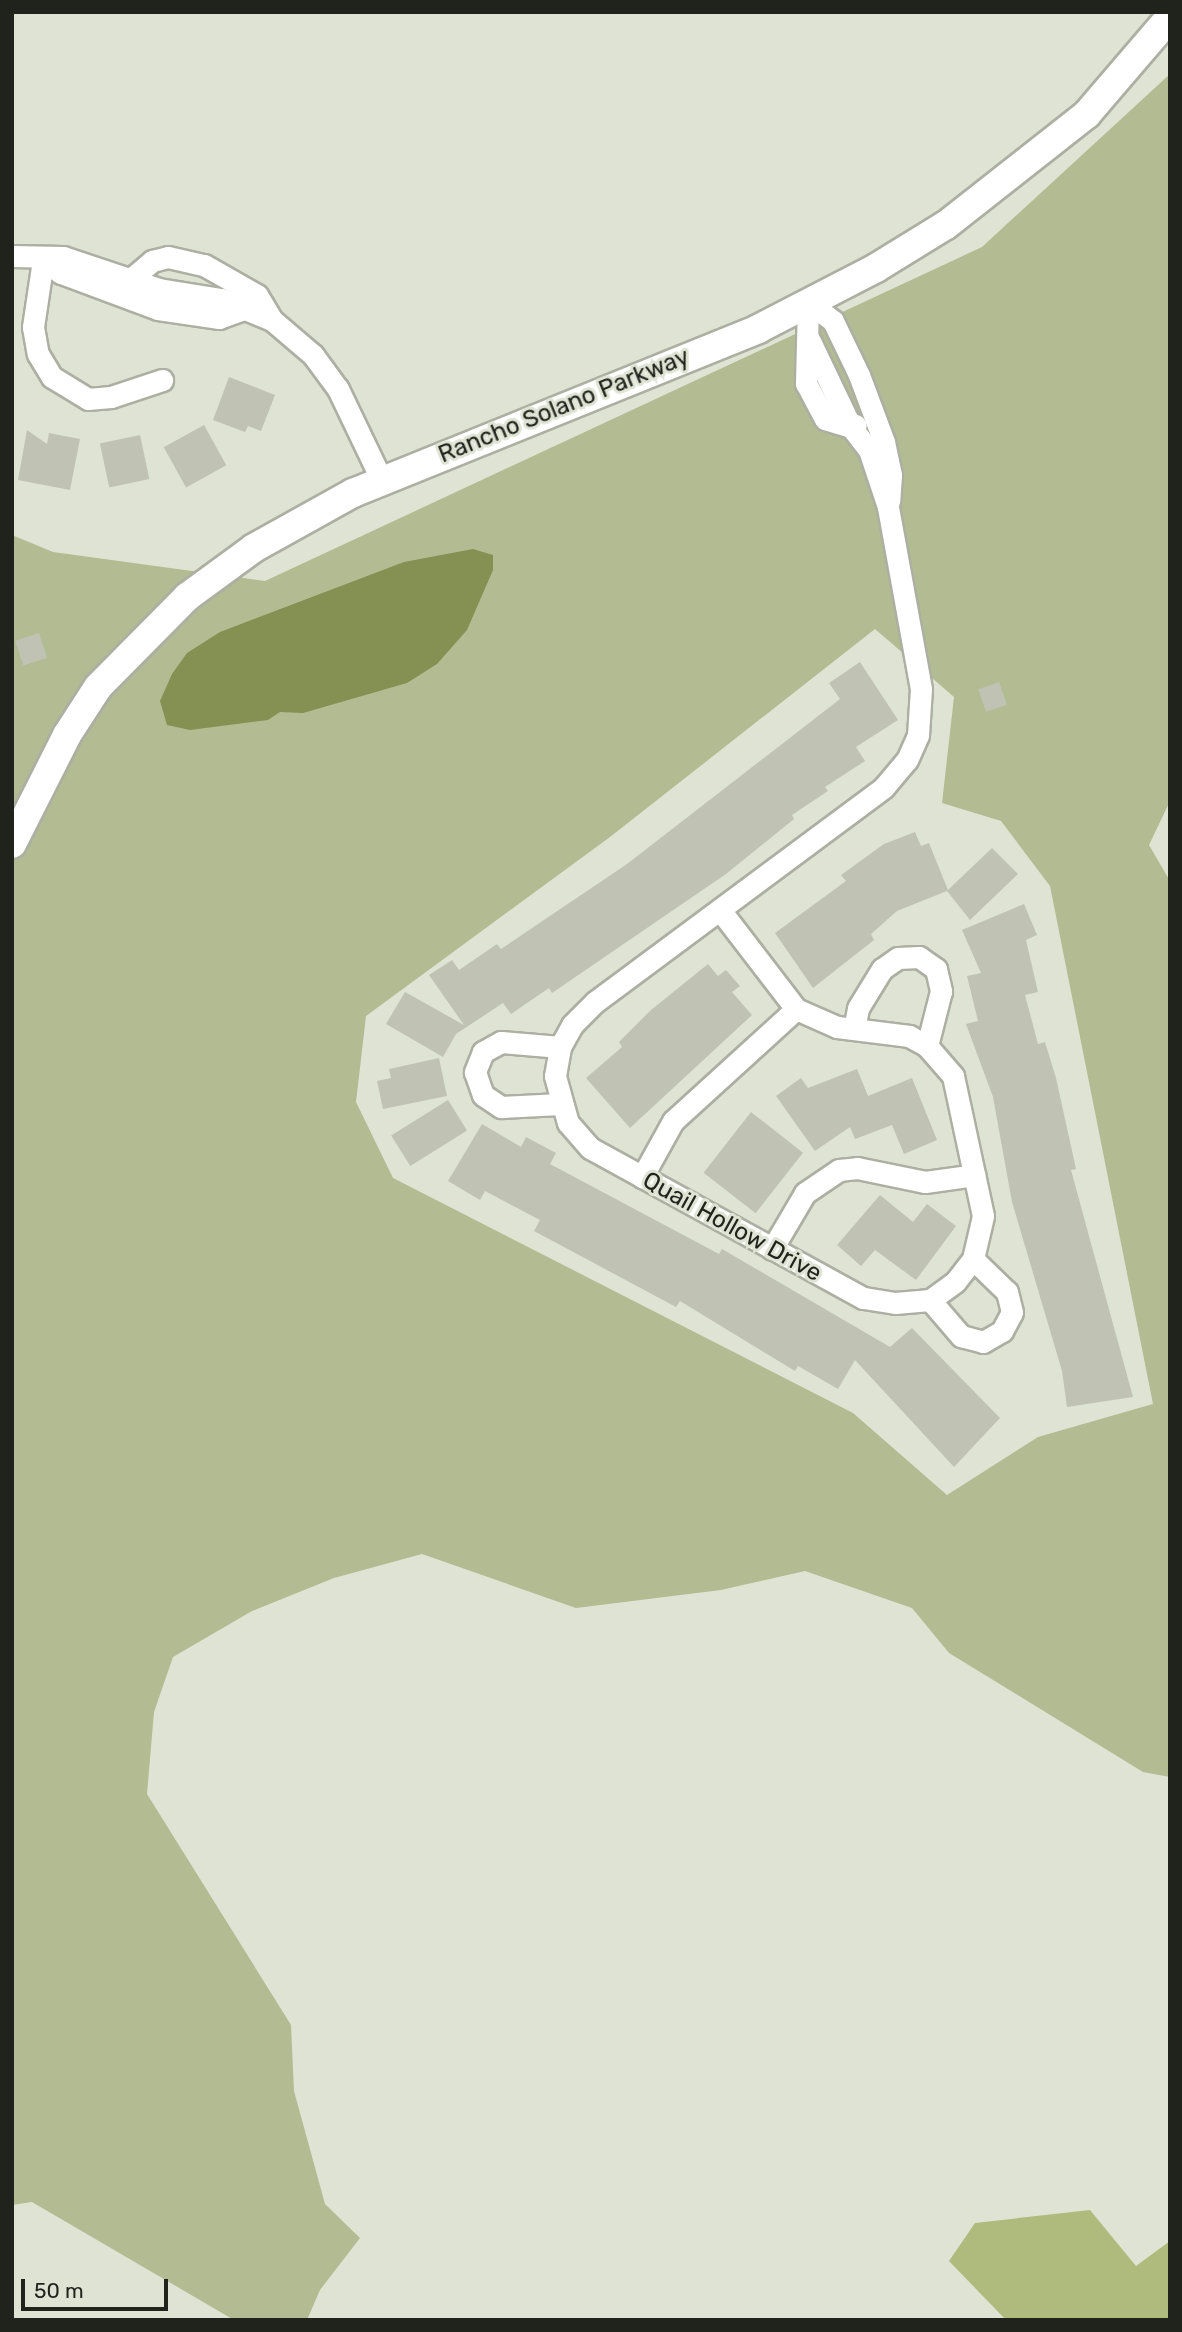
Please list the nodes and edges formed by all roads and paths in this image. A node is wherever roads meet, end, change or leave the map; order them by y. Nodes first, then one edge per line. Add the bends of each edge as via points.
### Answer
1 (1170, 17) edge
2 (12, 256) edge
3 (43, 260) junction
4 (132, 278) junction
5 (808, 302) junction
6 (242, 310) junction
7 (272, 320) junction
8 (162, 380) dead end
9 (874, 416) junction
10 (851, 427) junction
11 (382, 481) junction
12 (888, 507) junction
13 (12, 844) edge
14 (720, 910) junction
15 (796, 1009) junction
16 (854, 1030) junction
17 (927, 1046) junction
18 (560, 1047) junction
19 (560, 1104) junction
20 (975, 1175) junction
21 (642, 1177) junction
22 (772, 1249) junction
23 (973, 1259) junction
24 (930, 1300) junction

1 - 5 street, Rancho Solano Parkway via 1087,114 1015,173 946,225
2 - 3 street
3 - 4 street via 64,257
3 - 6 street via 61,273 158,309 219,318
3 - 8 street via 33,327 38,354 52,377 88,399 111,397
4 - 6 street via 159,289 221,299
4 - 7 street via 152,261 169,257 204,265 257,296
5 - 9 street via 833,321
5 - 10 street via 806,384 825,419
5 - 11 street, Rancho Solano Parkway via 758,329
6 - 7 street
7 - 11 street via 313,355 338,389
9 - 10 street
9 - 12 street via 891,475
10 - 12 street via 869,450
11 - 13 street, Rancho Solano Parkway via 254,548 187,597 139,642 67,735
12 - 14 street via 921,689 918,735 907,761 884,787
14 - 15 street
14 - 18 street via 595,1002
15 - 16 street via 820,1023
15 - 21 street via 673,1121
16 - 17 street via 909,1036
16 - 17 street via 858,1008 882,969 898,958 919,957 936,969 942,991
17 - 20 street via 953,1076
18 - 19 street, Quail Hollow Drive via 555,1076
18 - 19 street via 501,1042 483,1052 475,1072 483,1095 501,1107
19 - 21 street, Quail Hollow Drive via 590,1148
20 - 22 street via 925,1182 857,1168 839,1170 805,1193
20 - 23 street via 983,1216
21 - 22 street, Quail Hollow Drive
22 - 24 street, Quail Hollow Drive via 863,1298 895,1303
23 - 24 street via 955,1282
23 - 24 street via 1007,1292 1012,1312 1002,1331 983,1342 961,1336

